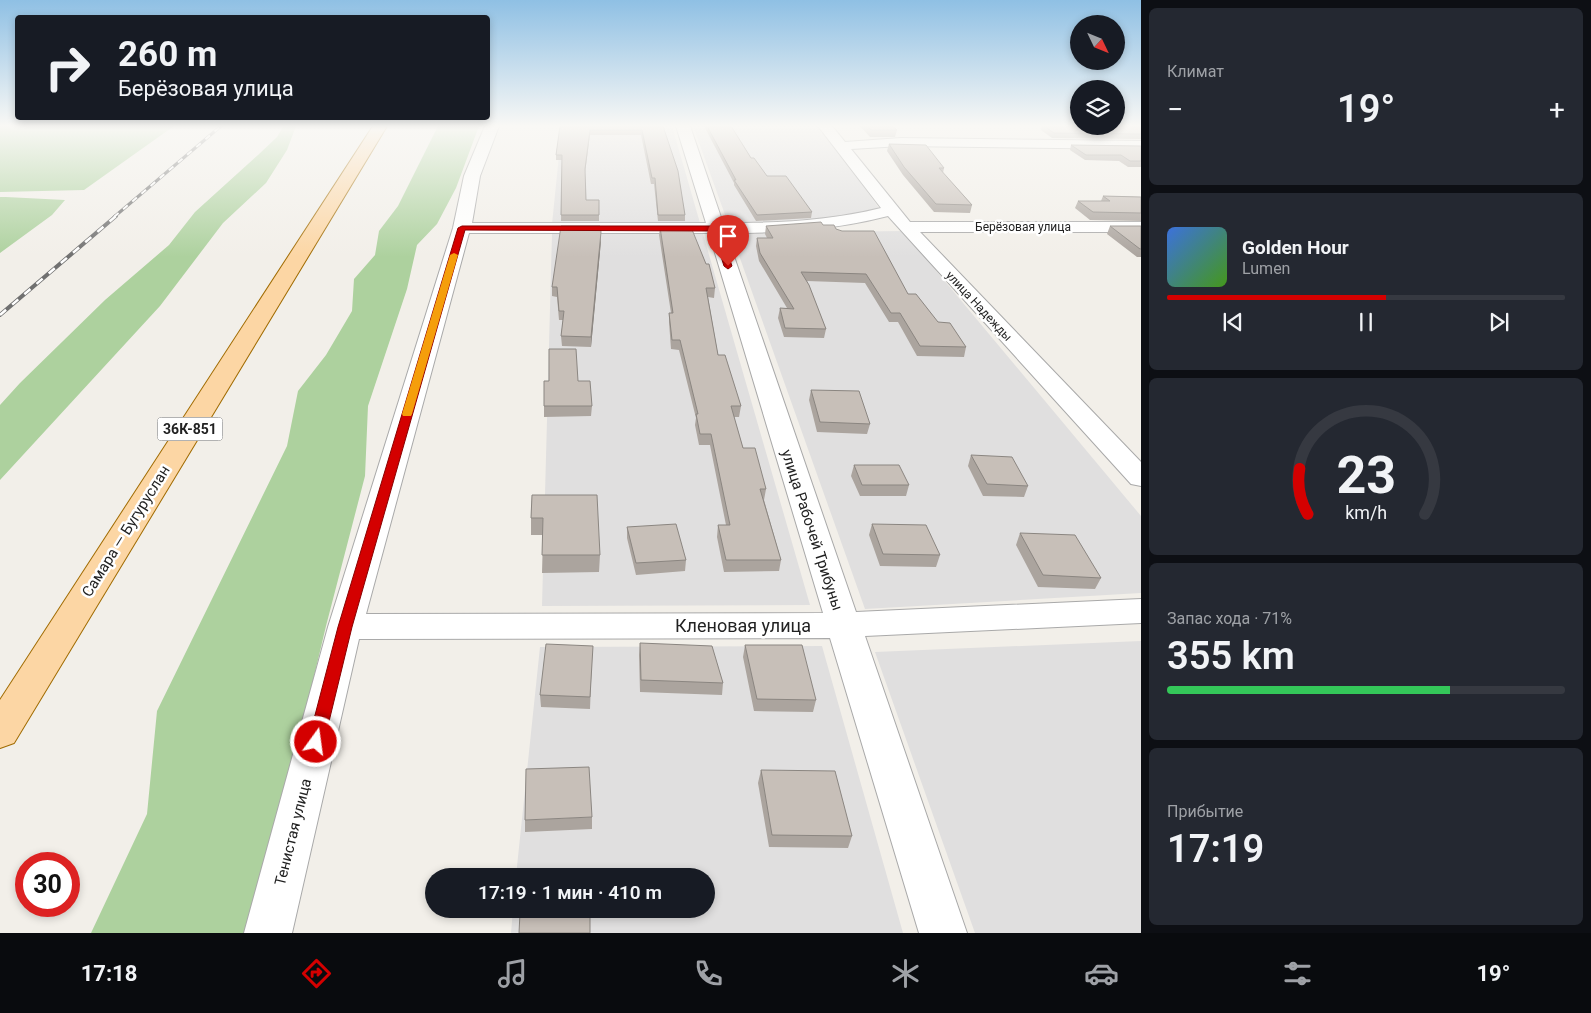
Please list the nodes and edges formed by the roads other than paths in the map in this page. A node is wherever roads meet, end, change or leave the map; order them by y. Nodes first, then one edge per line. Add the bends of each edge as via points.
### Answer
1 (353, 170) edge
2 (475, 170) edge
3 (697, 170) edge
4 (859, 170) edge
5 (898, 219) junction
6 (1141, 227) edge
7 (462, 228) junction
8 (716, 229) junction
9 (1141, 478) edge
10 (1141, 612) edge
11 (843, 625) junction
12 (345, 627) junction
13 (0, 732) edge
14 (268, 933) edge
15 (943, 933) edge

1 - 13 main road, Самара — Бугуруслан / 36К-851
2 - 7 street, Тенистая улица
3 - 8 street, улица Рабочей Трибуны
4 - 5 street, улица Надежды
5 - 6 street, Берёзовая улица
5 - 8 street, Берёзовая улица via 786,228
5 - 9 street, улица Надежды
7 - 8 street, Берёзовая улица
7 - 12 street, Тенистая улица
8 - 11 street, улица Рабочей Трибуны
10 - 11 street, Кленовая улица
11 - 12 street, Кленовая улица
11 - 15 street, улица Рабочей Трибуны
12 - 14 street, Тенистая улица

